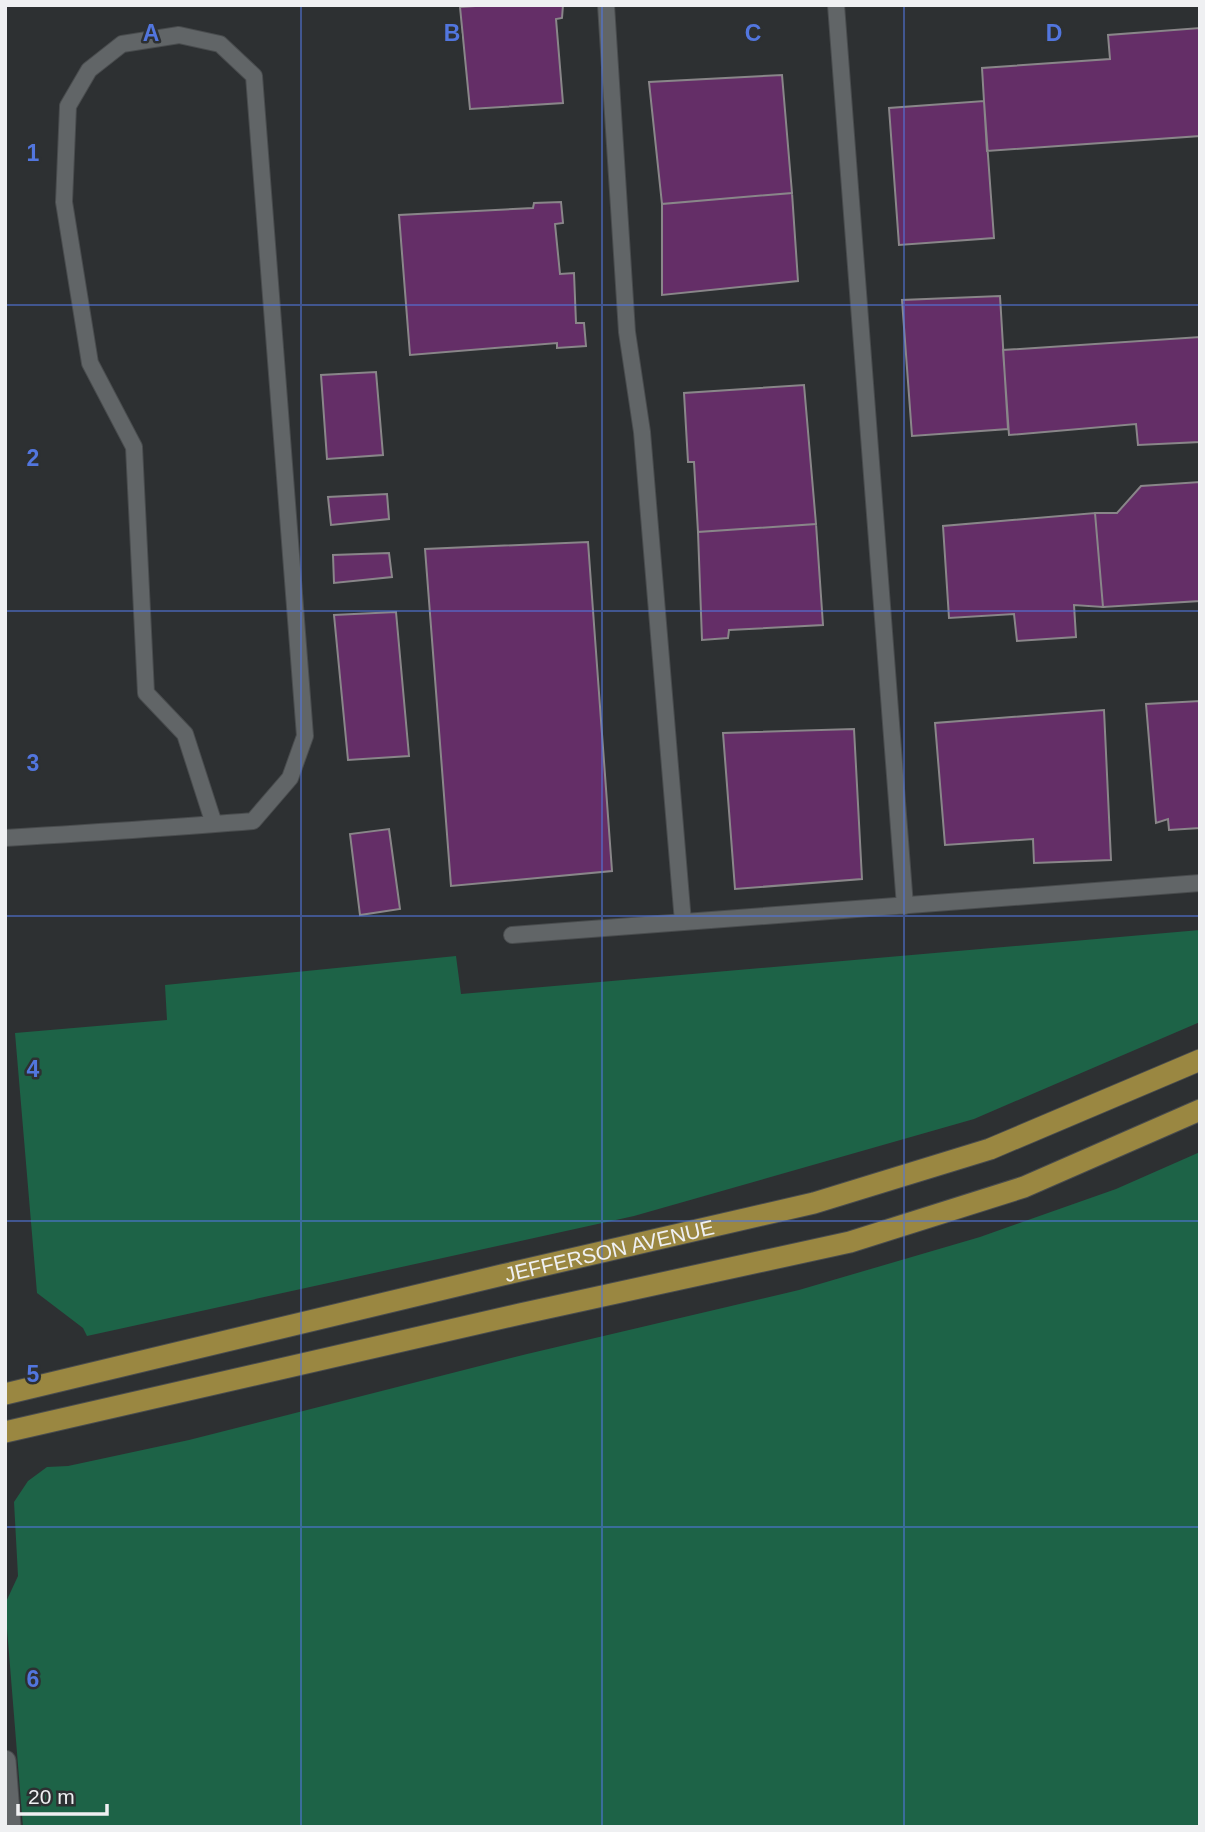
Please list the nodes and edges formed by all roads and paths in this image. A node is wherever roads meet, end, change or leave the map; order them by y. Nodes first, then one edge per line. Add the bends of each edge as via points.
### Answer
1 (606, 5) edge
2 (836, 5) edge
3 (214, 824) junction
4 (5, 838) edge
5 (1200, 883) edge
6 (905, 906) junction
7 (683, 922) junction
8 (512, 935) dead end
9 (1200, 1060) edge
10 (1200, 1110) edge
11 (5, 1394) edge
12 (5, 1432) edge
13 (5, 1761) edge
14 (10, 1827) edge

1 - 7 lane via 627,332 642,432
2 - 6 lane
3 - 3 lane via 253,821 290,778 305,736 254,76 220,44 179,35 122,44 89,70 68,106 64,202 89,363 134,446 146,693 185,734
3 - 4 lane
5 - 6 lane
6 - 7 lane
7 - 8 lane
9 - 11 main road, JEFFERSON AVENUE via 990,1149 814,1203
10 - 12 main road, JEFFERSON AVENUE via 1024,1187 850,1242
13 - 14 street

